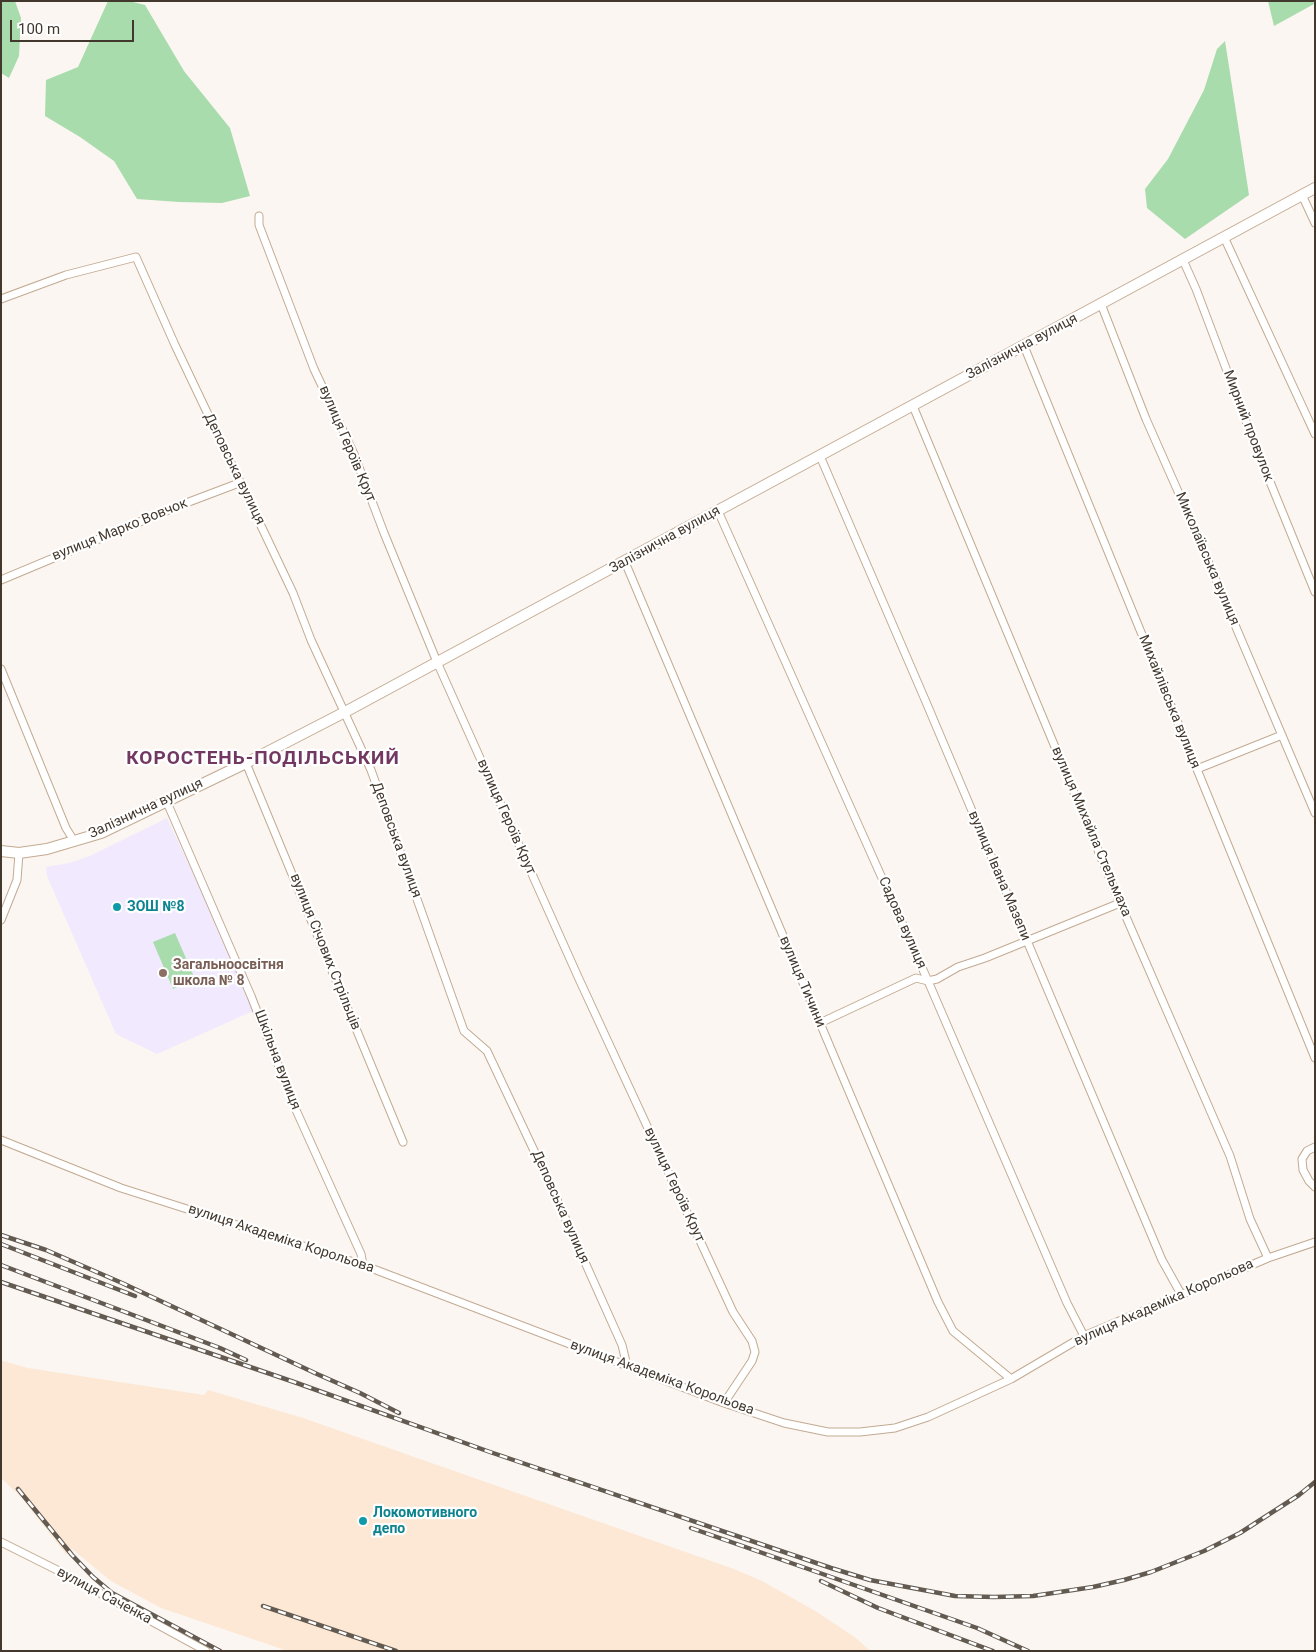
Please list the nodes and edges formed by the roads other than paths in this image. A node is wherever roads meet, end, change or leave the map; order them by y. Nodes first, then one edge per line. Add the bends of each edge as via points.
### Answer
1 (1315, 188) edge
2 (1302, 195) junction
3 (258, 216) dead end
4 (1315, 222) edge
5 (1224, 237) junction
6 (1183, 260) junction
7 (1, 299) edge
8 (1101, 304) junction
9 (1024, 346) junction
10 (914, 406) junction
11 (1315, 434) edge
12 (820, 456) junction
13 (239, 483) junction
14 (718, 510) junction
15 (625, 562) junction
16 (1, 580) edge
17 (1315, 592) edge
18 (437, 662) junction
19 (1, 669) edge
20 (345, 712) junction
21 (1282, 735) junction
22 (246, 763) junction
23 (1197, 769) junction
24 (166, 800) junction
25 (1315, 813) edge
26 (74, 841) junction
27 (1, 851) edge
28 (19, 853) junction
29 (1120, 903) junction
30 (1, 920) edge
31 (1026, 941) junction
32 (928, 981) junction
33 (820, 1023) junction
34 (1315, 1058) edge
35 (1, 1140) edge
36 (403, 1142) dead end
37 (1315, 1147) edge
38 (1315, 1187) edge
39 (1315, 1242) edge
40 (1268, 1258) junction
41 (363, 1265) junction
42 (1181, 1294) junction
43 (1084, 1336) junction
44 (627, 1366) junction
45 (1011, 1379) junction
46 (724, 1403) junction
47 (1, 1542) edge
48 (206, 1651) edge

1 - 2 street, Залізнична вулиця
2 - 4 street
2 - 5 street, Залізнична вулиця
3 - 18 street, вулиця Героїв Крут via 314,368 354,454
5 - 6 street, Залізнична вулиця
5 - 11 street
6 - 8 street, Залізнична вулиця
6 - 17 street, Мирний провулок
7 - 13 street, Деповська вулиця via 66,275 136,257
8 - 9 street, Залізнична вулиця
8 - 21 street, Миколаївська вулиця via 1146,419
9 - 10 street, Залізнична вулиця
9 - 23 street, Михайлівська вулиця
10 - 12 street, Залізнична вулиця
10 - 29 street, вулиця Михайла Стельмаха
12 - 14 street, Залізнична вулиця
12 - 31 street, вулиця Івана Мазепи
13 - 16 street, вулиця Марко Вовчок
13 - 20 street, Деповська вулиця via 293,593
14 - 15 street, Залізнична вулиця
14 - 32 street, Садова вулиця
15 - 18 street, Залізнична вулиця
15 - 33 street, вулиця Тичини
18 - 20 street, Залізнична вулиця
18 - 46 street, вулиця Героїв Крут via 729,1303 752,1341 755,1352 752,1361
19 - 26 street
20 - 22 street, Залізнична вулиця
20 - 44 street, Деповська вулиця via 371,770 464,1031 487,1051 622,1345
21 - 23 street
21 - 25 street, Миколаївська вулиця
22 - 24 street, Залізнична вулиця
22 - 36 street, вулиця Січових Стрільців
23 - 34 street, Михайлівська вулиця
24 - 26 street, Залізнична вулиця via 100,833
24 - 41 street, Шкільна вулиця via 252,996 296,1110 361,1254
26 - 28 street, Залізнична вулиця
27 - 28 street, Залізнична вулиця
28 - 30 street via 16,880
29 - 31 street
29 - 40 street, вулиця Михайла Стельмаха via 1230,1156 1250,1219
31 - 32 street
31 - 42 street, вулиця Івана Мазепи via 1162,1260
32 - 33 street via 916,978
32 - 43 street, Садова вулиця
33 - 45 street, вулиця Тичини via 953,1331
35 - 41 street, вулиця Академіка Корольова via 121,1188
37 - 38 street via 1302,1159 1303,1170
39 - 40 street, вулиця Академіка Корольова
40 - 42 street, вулиця Академіка Корольова
41 - 44 street, вулиця Академіка Корольова
42 - 43 street, вулиця Академіка Корольова
43 - 45 street, вулиця Академіка Корольова
44 - 46 street, вулиця Академіка Корольова
45 - 46 street, вулиця Академіка Корольова via 928,1417 895,1428 860,1432 828,1432 784,1423
47 - 48 street, вулиця Саченка

